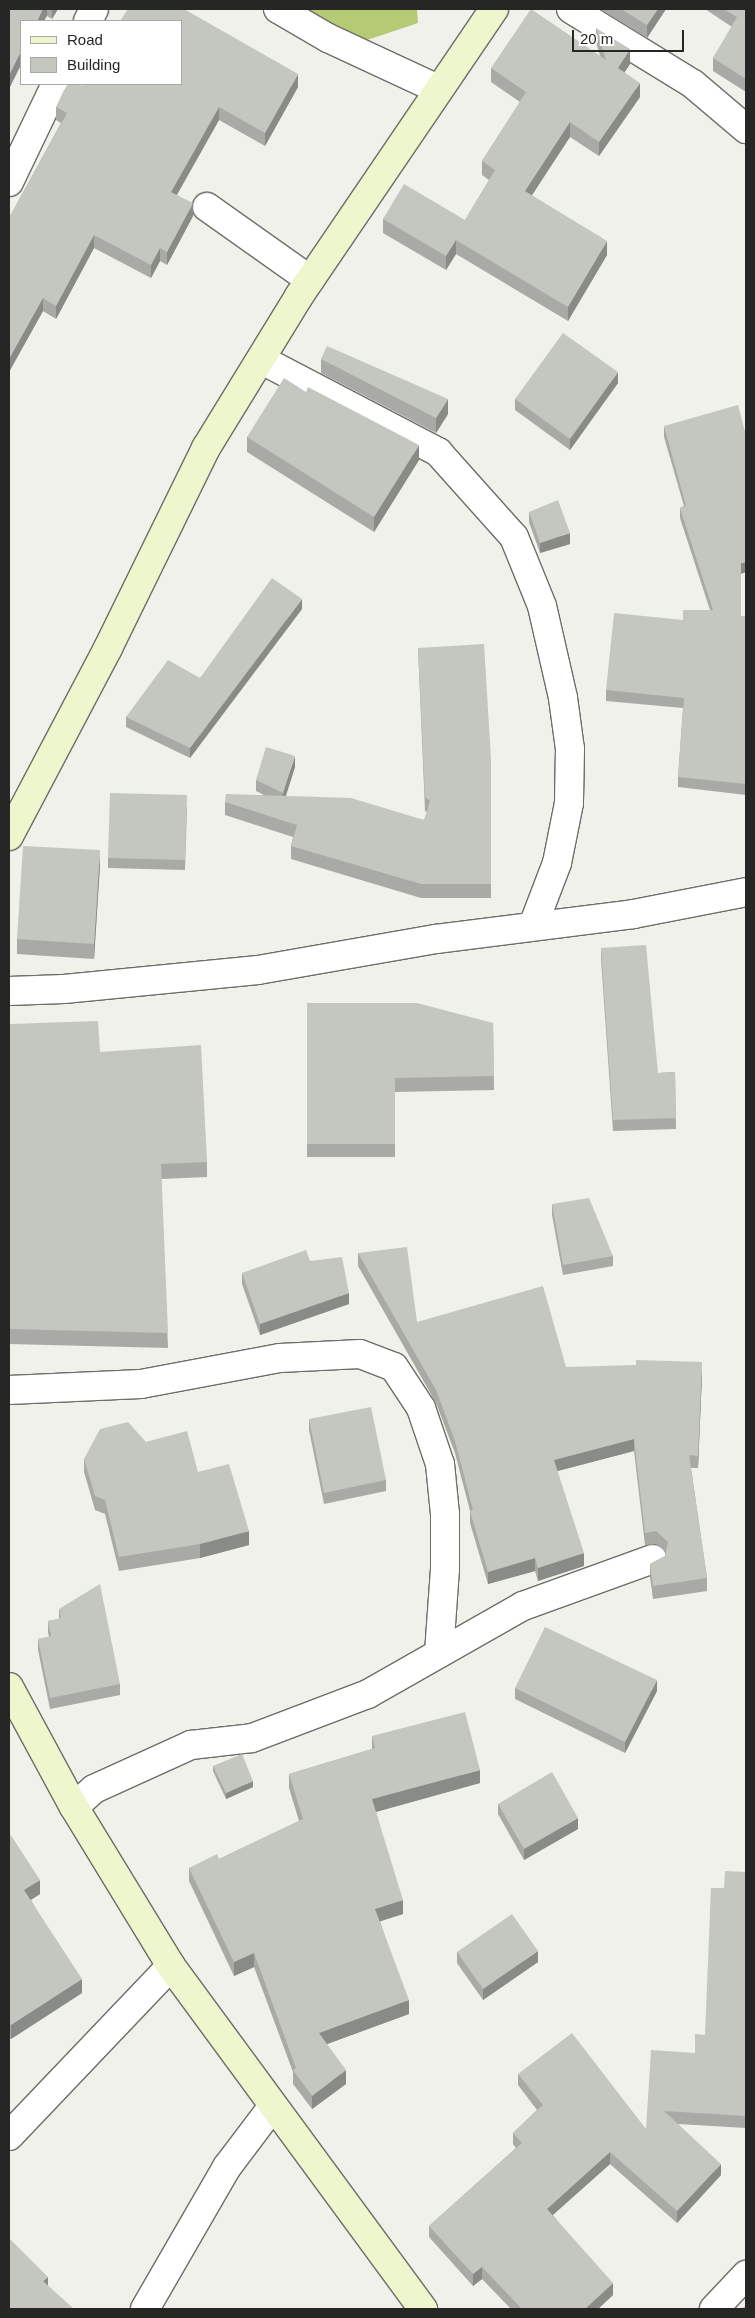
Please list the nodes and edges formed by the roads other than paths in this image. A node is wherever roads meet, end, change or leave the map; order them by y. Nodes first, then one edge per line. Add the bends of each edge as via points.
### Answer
1 (278, 9) edge
2 (494, 9) edge
3 (571, 9) edge
4 (56, 85) edge
5 (438, 89) junction
6 (746, 130) edge
7 (9, 182) edge
8 (207, 207) dead end
9 (310, 280) junction
10 (262, 360) junction
11 (9, 836) edge
12 (746, 892) edge
13 (533, 926) junction
14 (9, 991) edge
15 (9, 1390) edge
16 (653, 1560) edge
17 (439, 1653) junction
18 (9, 1687) edge
19 (74, 1807) junction
20 (171, 1966) junction
21 (273, 2106) junction
22 (9, 2136) edge
23 (746, 2275) edge
24 (145, 2309) edge
25 (423, 2309) edge
26 (714, 2309) edge

1 - 5 street via 328,38
2 - 5 street
3 - 6 street via 693,84
4 - 7 street
5 - 9 street
8 - 9 street
9 - 10 street
10 - 11 street via 206,448 108,648
10 - 13 street via 438,452 514,537 542,606 563,698 570,748 569,803 557,863
12 - 13 street via 633,914
13 - 14 street via 258,970 64,989
15 - 17 street via 141,1384 280,1358 360,1354 394,1367 421,1408 440,1464 445,1514 445,1569
16 - 17 street via 523,1606
17 - 19 street via 368,1694 252,1738 192,1745 94,1789
18 - 19 street
19 - 20 street
20 - 21 street
20 - 22 street
21 - 24 street via 227,2167
21 - 25 street
23 - 26 street

